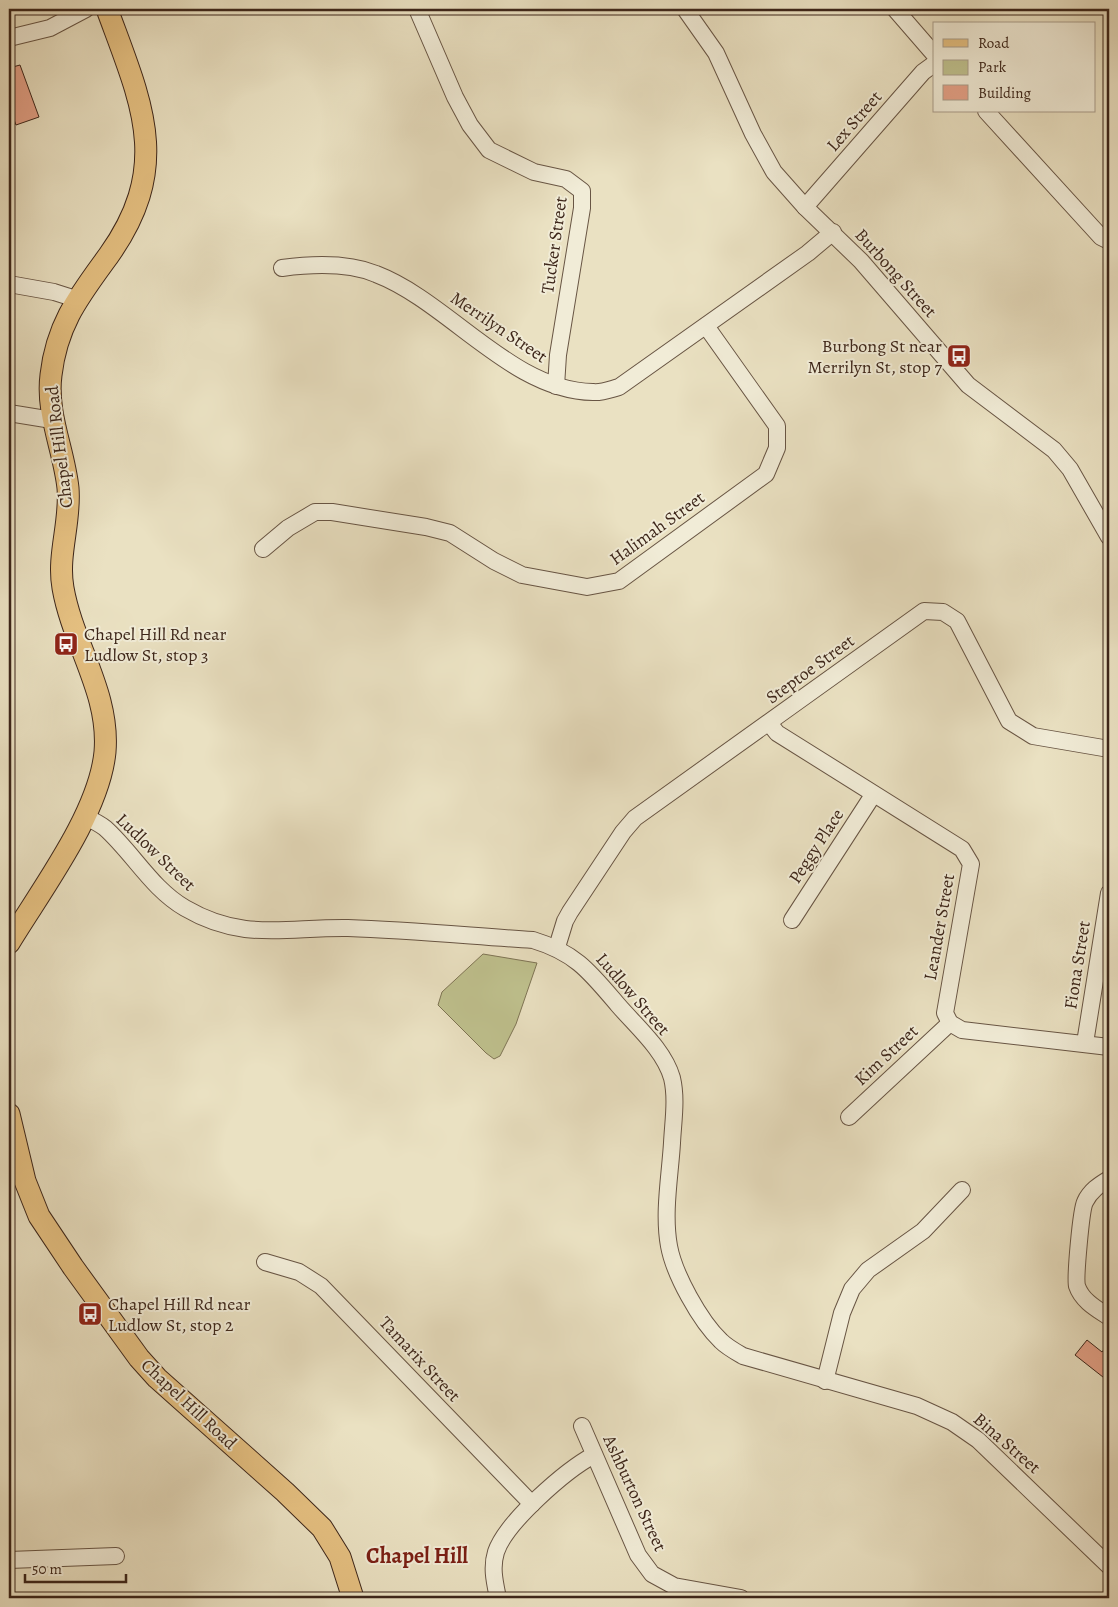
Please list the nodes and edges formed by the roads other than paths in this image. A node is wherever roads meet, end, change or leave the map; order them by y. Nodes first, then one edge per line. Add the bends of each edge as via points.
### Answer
1 (86, 9) edge
2 (107, 9) edge
3 (417, 9) edge
4 (685, 9) edge
5 (895, 9) edge
6 (9, 38) edge
7 (933, 53) edge
8 (933, 65) edge
9 (987, 112) edge
10 (806, 207) junction
11 (833, 232) junction
12 (1109, 241) edge
13 (282, 268) dead end
14 (9, 284) edge
15 (76, 299) junction
16 (706, 326) junction
17 (556, 386) junction
18 (9, 413) edge
19 (52, 420) junction
20 (1109, 537) edge
21 (263, 548) dead end
22 (768, 723) junction
23 (1109, 749) edge
24 (873, 794) junction
25 (86, 817) junction
26 (1109, 893) edge
27 (792, 920) dead end
28 (9, 943) edge
29 (557, 947) junction
30 (950, 1023) junction
31 (1085, 1043) junction
32 (1109, 1047) edge
33 (9, 1114) edge
34 (849, 1117) dead end
35 (1109, 1179) edge
36 (962, 1190) dead end
37 (265, 1262) dead end
38 (1109, 1318) edge
39 (825, 1381) junction
40 (582, 1426) dead end
41 (594, 1455) junction
42 (532, 1504) junction
43 (116, 1556) dead end
44 (9, 1560) edge
45 (1109, 1566) edge
46 (353, 1598) edge
47 (498, 1598) edge
48 (741, 1598) edge

1 - 6 street via 50,28
2 - 15 main road, Chapel Hill Road via 139,98 147,142 145,179 131,219 111,253
3 - 17 street, Tucker Street via 455,98 489,150 534,172 566,179 582,191
4 - 10 street, Burbong Street via 716,53 774,172
5 - 7 street
8 - 10 street, Lex Street via 923,72
9 - 12 street via 1101,237
10 - 11 street, Burbong Street
11 - 16 street, Merrilyn Street
11 - 20 street, Burbong Street via 968,385 1054,450 1070,469
13 - 17 street, Merrilyn Street via 306,264 345,266 374,273 405,287 529,375
14 - 15 street
15 - 19 main road, Chapel Hill Road via 59,334 51,376
16 - 17 street, Merrilyn Street via 620,387 594,392
16 - 21 street, Halimah Street via 777,426 777,448 766,474 620,581 587,587 522,575 494,562 450,533 332,512 315,512
18 - 19 street
19 - 25 main road, Chapel Hill Road via 68,488 62,586 70,619 99,694 104,721 105,752
22 - 23 street, Steptoe Street via 924,610 943,612 957,621 1009,721 1033,736
22 - 24 street, Leander Street
22 - 29 street, Steptoe Street via 635,818 564,921
24 - 27 street, Peggy Place
24 - 30 street, Leander Street via 962,849 970,864 945,1013
25 - 28 main road, Chapel Hill Road
25 - 29 street, Ludlow Street via 104,828 163,891 184,908 230,927 252,932 349,928 523,939
26 - 31 street, Fiona Street
29 - 39 street, Ludlow Street via 593,975 662,1058 672,1079 669,1247 681,1281 709,1328 722,1343 743,1356
30 - 31 street via 962,1030
30 - 34 street, Kim Street
31 - 32 street
33 - 46 main road, Chapel Hill Road via 32,1201 52,1239 157,1378 322,1528 340,1557
35 - 38 street via 1092,1190 1084,1204 1077,1285 1087,1302
36 - 39 street via 923,1231 868,1270 852,1289 842,1313
37 - 42 street, Tamarix Street via 299,1272 321,1286
39 - 45 street, Bina Street via 917,1406 952,1422 978,1440
40 - 41 street, Ashburton Street
41 - 42 street via 573,1466
41 - 48 street, Ashburton Street via 638,1555 652,1574 674,1586
42 - 47 street via 496,1552 492,1574
43 - 44 street

